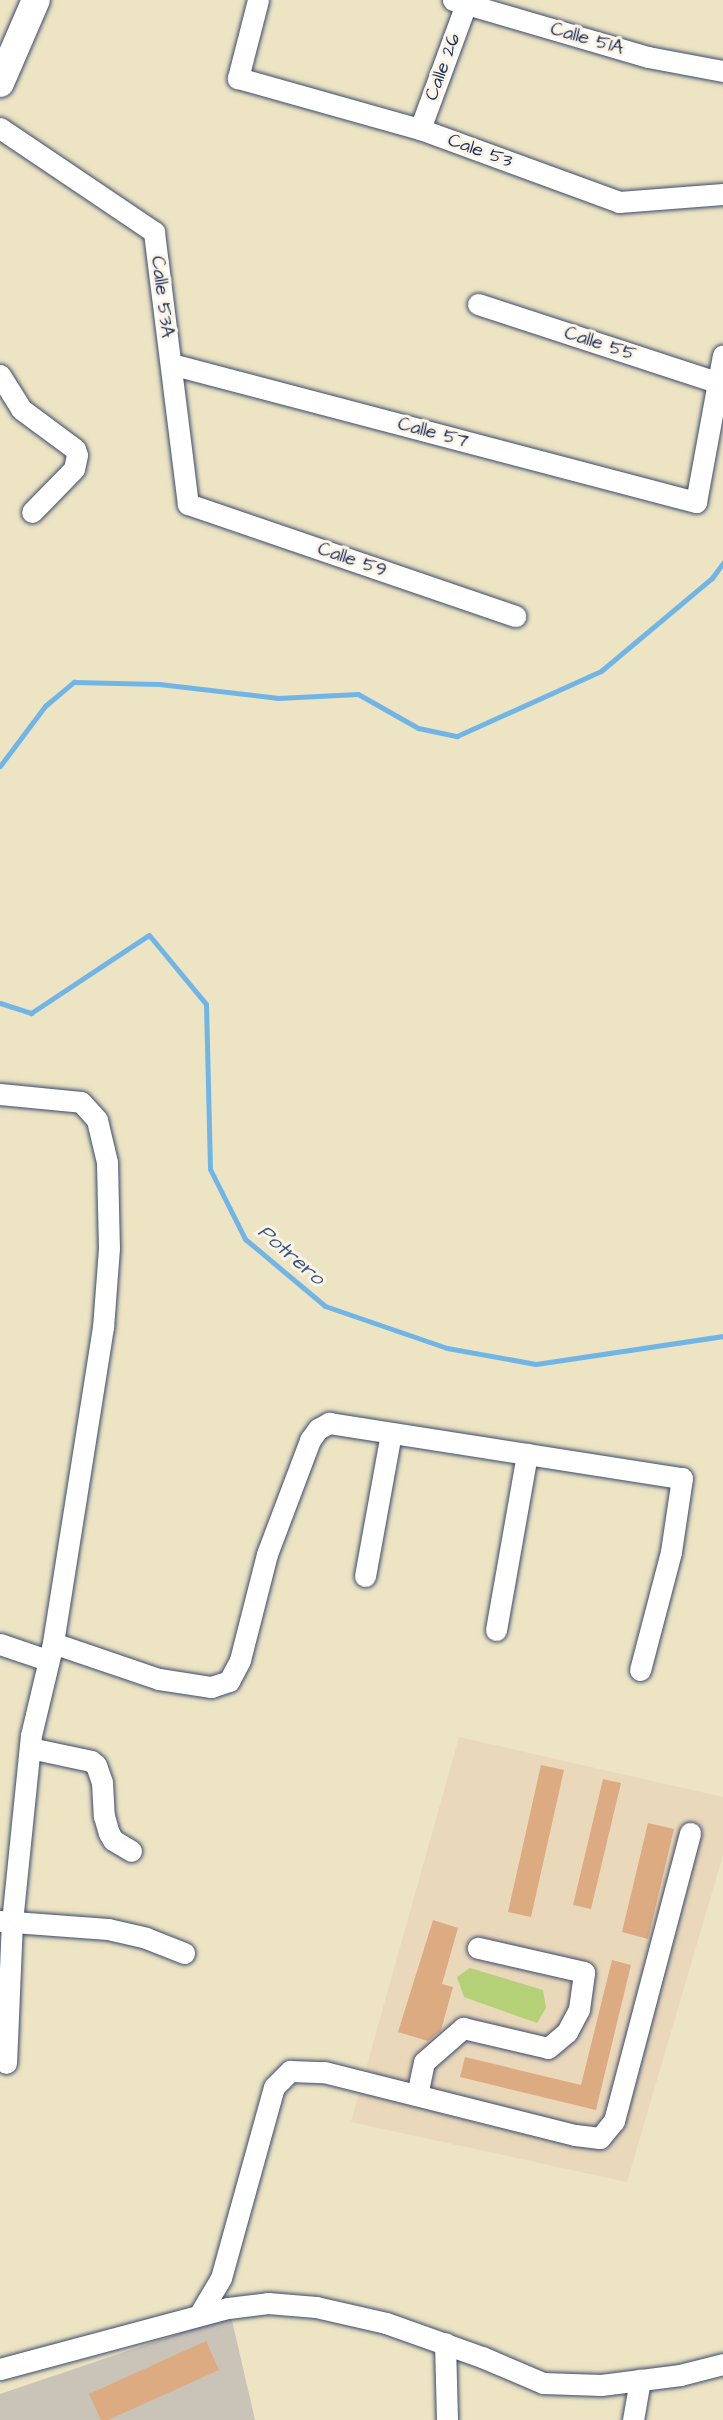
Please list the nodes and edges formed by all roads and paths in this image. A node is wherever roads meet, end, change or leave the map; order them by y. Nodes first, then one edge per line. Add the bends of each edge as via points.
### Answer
1 (36, 0) edge
2 (258, 0) edge
3 (460, 2) edge
4 (496, 6) edge
5 (723, 71) edge
6 (0, 83) edge
7 (0, 128) edge
8 (421, 130) junction
9 (723, 194) edge
10 (478, 304) dead end
11 (723, 355) edge
12 (171, 364) junction
13 (0, 375) edge
14 (722, 383) edge
15 (188, 504) joint
16 (32, 512) dead end
17 (515, 616) dead end
18 (0, 1094) edge
19 (391, 1433) junction
20 (527, 1454) junction
21 (365, 1576) dead end
22 (496, 1630) dead end
23 (0, 1644) edge
24 (50, 1652) junction
25 (640, 1670) dead end
26 (30, 1748) junction
27 (690, 1833) dead end
28 (131, 1851) dead end
29 (6, 1921) edge
30 (478, 1948) dead end
31 (184, 1953) dead end
32 (6, 2063) dead end
33 (417, 2095) junction
34 (199, 2315) junction
35 (445, 2343) junction
36 (723, 2364) edge
37 (0, 2369) edge
38 (640, 2380) junction
39 (447, 2420) edge
40 (633, 2420) edge

1 - 6 main road
2 - 8 street, Cale 53 via 238,78
3 - 4 street, Calle 51A
3 - 8 street, Calle 26
4 - 5 street, Calle 51A via 648,57
7 - 12 street, Calle 53A via 154,232
8 - 9 street, Cale 53 via 620,201
10 - 14 street, Calle 55
11 - 14 street
12 - 14 street, Calle 57 via 695,502
12 - 15 street, Calle 53A
13 - 16 street via 21,409 77,455 74,469
15 - 17 street, Calle 59
18 - 24 street via 81,1102 97,1120 107,1162 109,1248 103,1327
19 - 20 street
19 - 21 street
19 - 24 street via 329,1423 317,1429 268,1554 240,1660 222,1686 159,1679
20 - 22 street
20 - 25 street via 682,1478 671,1552
23 - 24 street
24 - 26 street
26 - 28 street via 96,1765 109,1833
26 - 29 street
27 - 33 street via 614,2121 600,2138
29 - 31 street via 107,1929
29 - 32 street
30 - 33 street via 584,1972 579,2009 567,2032 548,2048 463,2028 424,2062
33 - 34 street via 324,2072 290,2071 274,2087 221,2278
34 - 35 street via 268,2304 316,2307
34 - 37 street
35 - 38 street via 543,2383 601,2385
35 - 39 street
36 - 38 street
38 - 40 street

